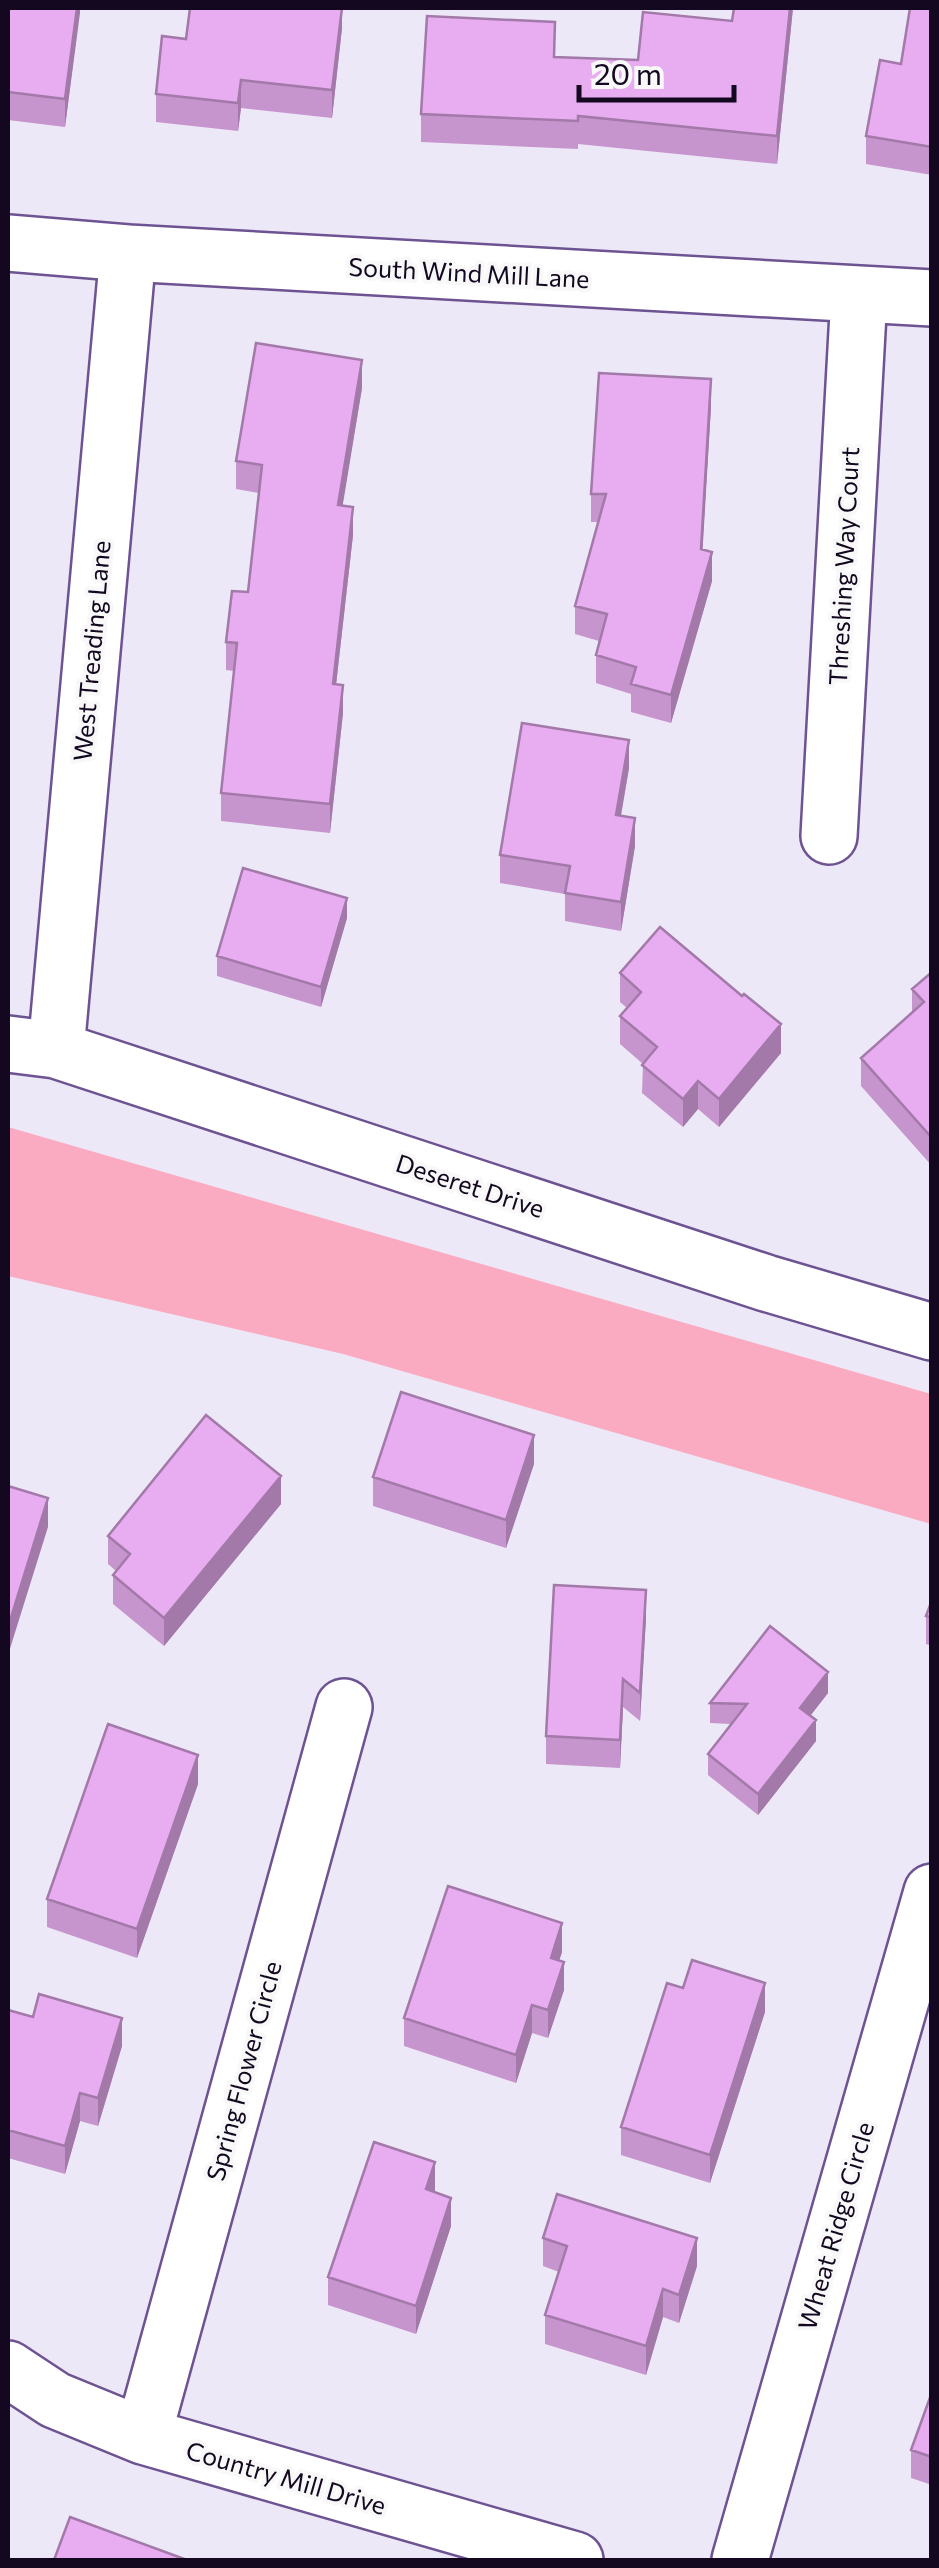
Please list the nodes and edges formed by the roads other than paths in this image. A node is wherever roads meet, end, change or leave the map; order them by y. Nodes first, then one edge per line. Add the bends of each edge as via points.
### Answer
1 (8, 243) edge
2 (128, 253) junction
3 (860, 296) junction
4 (932, 298) edge
5 (829, 836) dead end
6 (32, 1047) edge
7 (932, 1332) edge
8 (344, 1706) dead end
9 (932, 1892) edge
10 (8, 2370) edge
11 (143, 2436) junction
12 (576, 2560) edge
13 (740, 2560) edge

1 - 2 street, South Wind Mill Lane
2 - 3 street, South Wind Mill Lane
2 - 6 street, West Treading Lane
3 - 4 street, South Wind Mill Lane
3 - 5 street, Threshing Way Court
6 - 7 street, Deseret Drive
8 - 11 street, Spring Flower Circle
9 - 13 street, Wheat Ridge Circle
10 - 11 street, Country Mill Drive via 54,2400
11 - 12 street, Country Mill Drive

